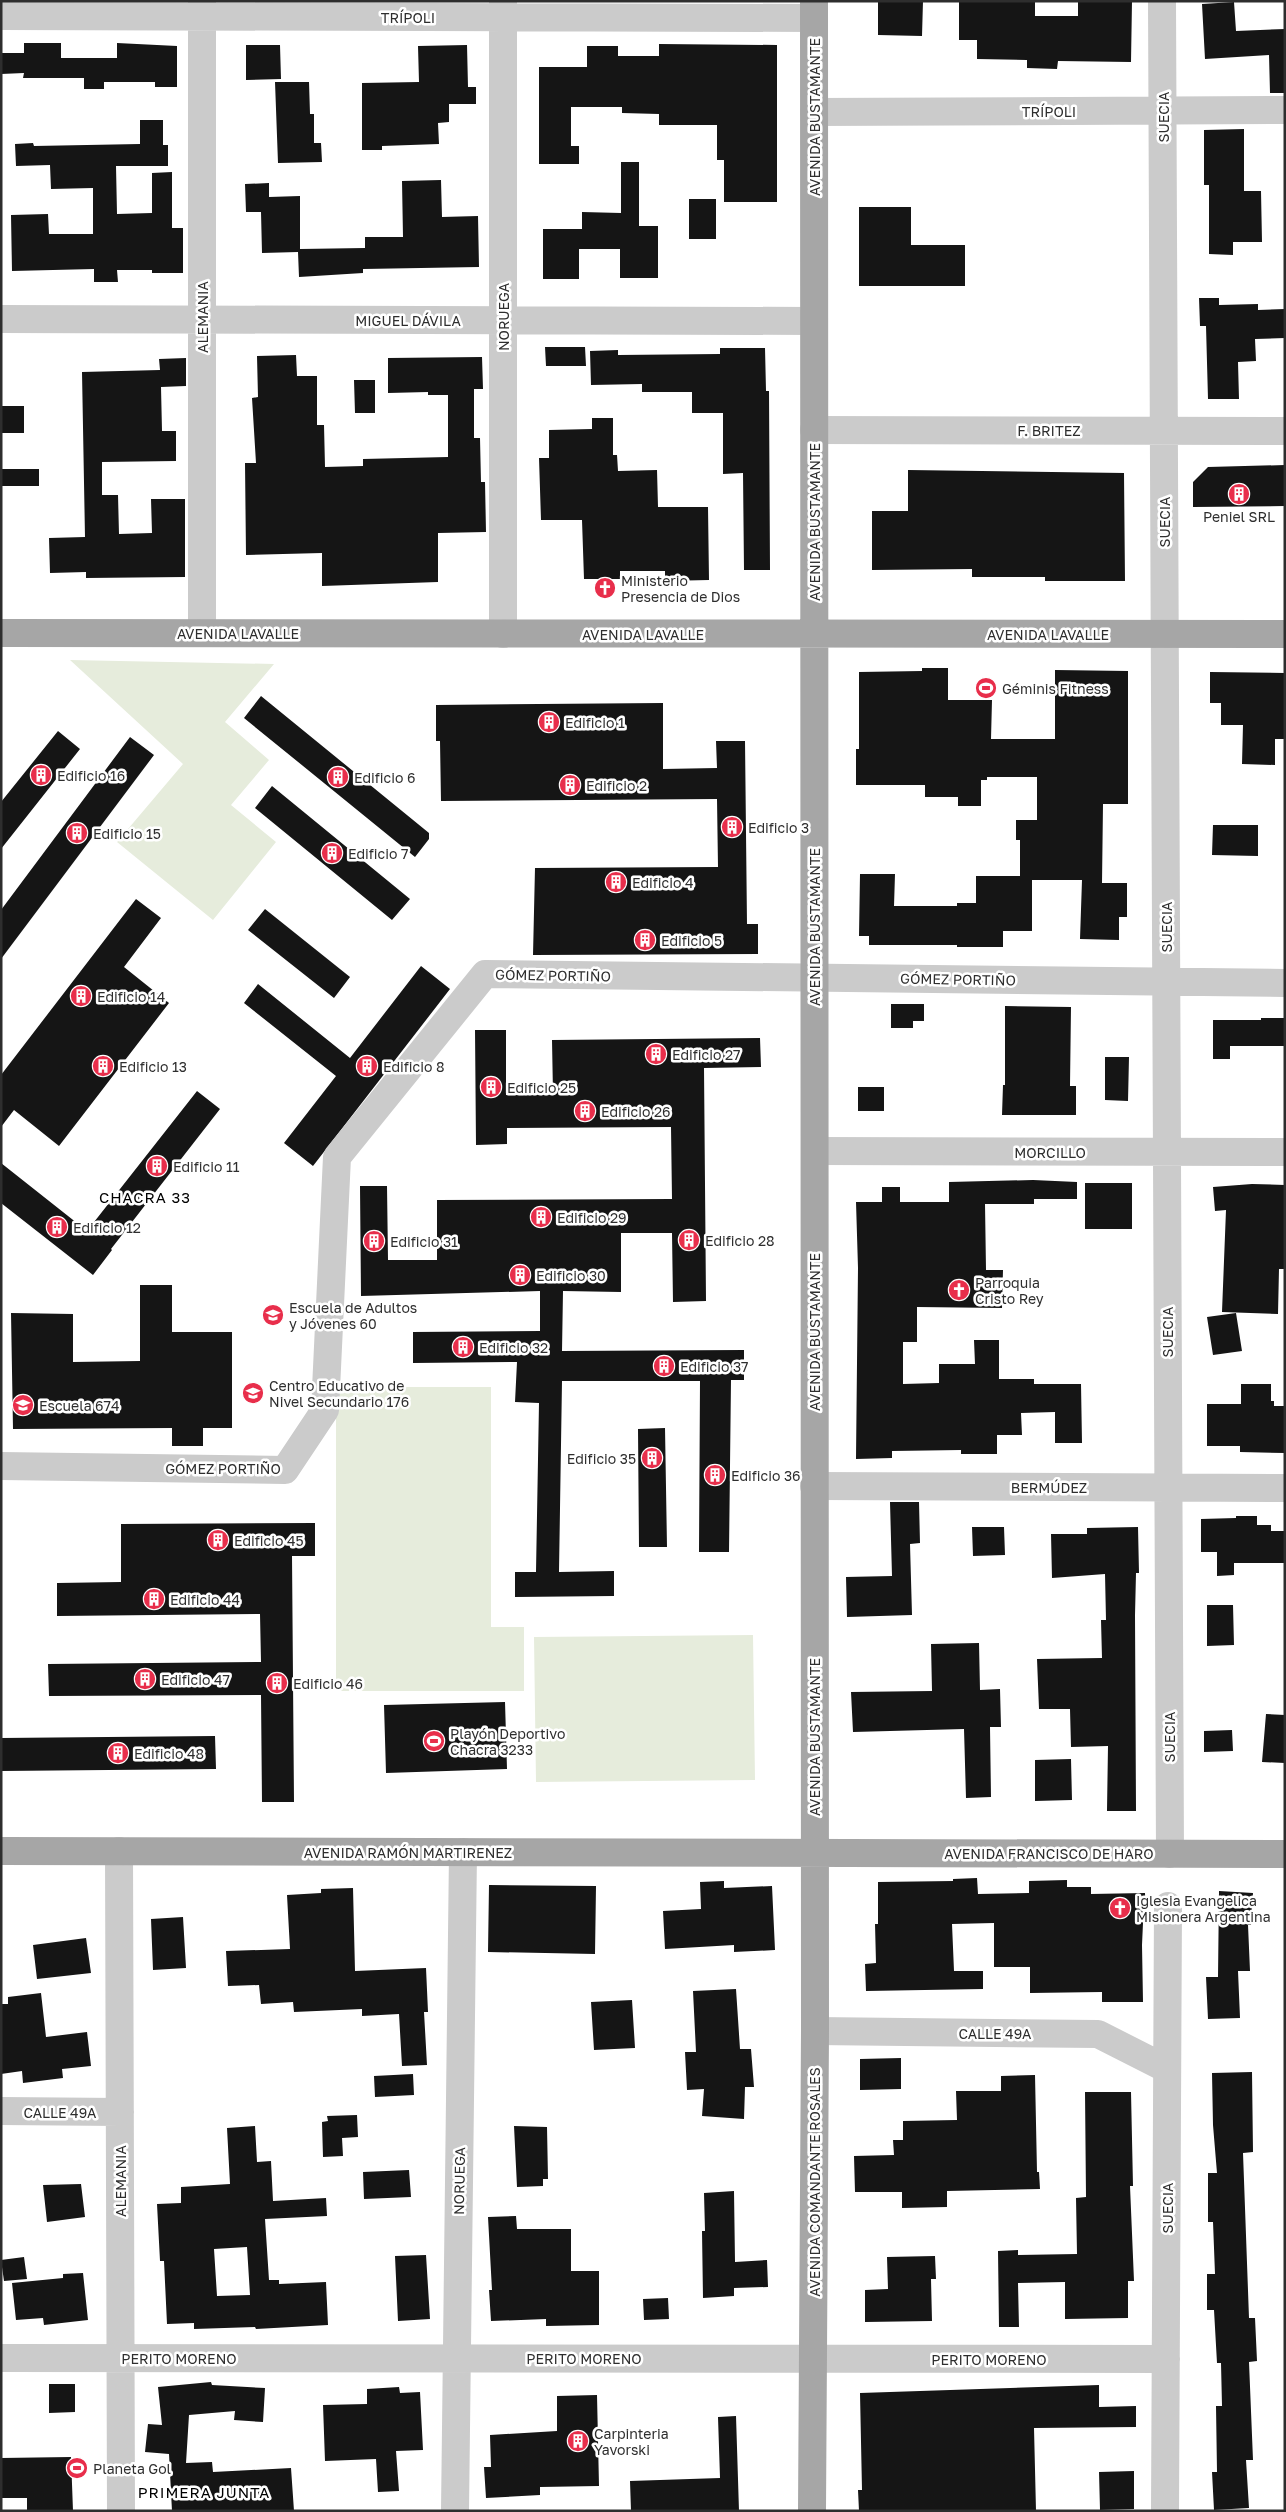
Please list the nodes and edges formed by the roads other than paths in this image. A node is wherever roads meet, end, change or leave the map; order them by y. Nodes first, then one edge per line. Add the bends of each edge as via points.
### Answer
1 (1162, 1) edge
2 (202, 9) edge
3 (503, 9) edge
4 (814, 10) edge
5 (1, 16) edge
6 (1285, 110) edge
7 (1163, 111) junction
8 (814, 112) junction
9 (1, 320) edge
10 (202, 320) junction
11 (503, 320) junction
12 (814, 321) junction
13 (814, 430) junction
14 (1164, 430) junction
15 (1285, 431) edge
16 (1, 633) edge
17 (202, 633) junction
18 (503, 634) junction
19 (814, 634) junction
20 (1165, 634) junction
21 (1285, 634) edge
22 (814, 977) junction
23 (1166, 981) junction
24 (1285, 983) edge
25 (814, 1151) junction
26 (1167, 1152) junction
27 (1285, 1152) edge
28 (1, 1466) edge
29 (814, 1486) junction
30 (1168, 1487) junction
31 (1285, 1488) edge
32 (1, 1851) edge
33 (119, 1851) junction
34 (463, 1852) junction
35 (814, 1853) junction
36 (1170, 1854) junction
37 (1285, 1854) edge
38 (1168, 1906) dead end
39 (815, 2031) junction
40 (1167, 2069) junction
41 (1, 2111) edge
42 (120, 2112) junction
43 (1, 2358) edge
44 (121, 2358) junction
45 (457, 2358) junction
46 (814, 2359) junction
47 (1166, 2359) junction
48 (121, 2511) edge
49 (455, 2511) edge
50 (812, 2511) edge
51 (1165, 2511) edge

1 - 7 street, SUECIA
2 - 3 street, TRÍPOLI
2 - 5 street, TRÍPOLI
2 - 10 street, ALEMANIA
3 - 4 street, TRÍPOLI
3 - 11 street, NORUEGA
4 - 8 main road, AVENIDA BUSTAMANTE
6 - 7 street, TRÍPOLI
7 - 8 street, TRÍPOLI
7 - 14 street, SUECIA
8 - 12 main road, AVENIDA BUSTAMANTE
9 - 10 street, MIGUEL DÁVILA
10 - 11 street, MIGUEL DÁVILA
10 - 17 street, ALEMANIA
11 - 12 street, MIGUEL DÁVILA
11 - 18 street, NORUEGA
12 - 13 main road, AVENIDA BUSTAMANTE
13 - 14 street, F. BRITEZ
13 - 19 main road, AVENIDA BUSTAMANTE
14 - 15 street, F. BRITEZ
14 - 20 street, SUECIA
16 - 17 main road, AVENIDA LAVALLE
17 - 18 main road, AVENIDA LAVALLE
18 - 19 main road, AVENIDA LAVALLE
19 - 20 main road, AVENIDA LAVALLE
19 - 22 main road, AVENIDA BUSTAMANTE
20 - 21 main road, AVENIDA LAVALLE
20 - 23 street, SUECIA
22 - 23 street, GÓMEZ PORTIÑO
22 - 25 main road, AVENIDA BUSTAMANTE
22 - 28 street, GÓMEZ PORTIÑO via 485,974 337,1157 325,1410 285,1470
23 - 24 street, GÓMEZ PORTIÑO
23 - 26 street, SUECIA
25 - 26 street, MORCILLO
25 - 29 main road, AVENIDA BUSTAMANTE
26 - 27 street, MORCILLO
26 - 30 street, SUECIA
29 - 30 street, BERMÚDEZ
29 - 35 main road, AVENIDA BUSTAMANTE
30 - 31 street, BERMÚDEZ
30 - 36 street, SUECIA
32 - 33 main road, AVENIDA RAMÓN MARTIRENEZ
33 - 34 main road, AVENIDA RAMÓN MARTIRENEZ
33 - 42 street, ALEMANIA
34 - 35 main road, AVENIDA RAMÓN MARTIRENEZ
34 - 45 street, NORUEGA
35 - 36 main road, AVENIDA FRANCISCO DE HARO
35 - 39 main road, AVENIDA COMANDANTE ROSALES
36 - 37 main road, AVENIDA FRANCISCO DE HARO
38 - 40 street, SUECIA
39 - 40 street, CALLE 49A via 1098,2034
39 - 46 main road, AVENIDA COMANDANTE ROSALES
40 - 47 street, SUECIA
41 - 42 street, CALLE 49A
42 - 44 street, ALEMANIA
43 - 44 street, PERITO MORENO
44 - 45 street, PERITO MORENO
44 - 48 street, ALEMANIA
45 - 46 street, PERITO MORENO
45 - 49 street, NORUEGA
46 - 47 street, PERITO MORENO
46 - 50 main road, AVENIDA COMANDANTE ROSALES
47 - 51 street, SUECIA

